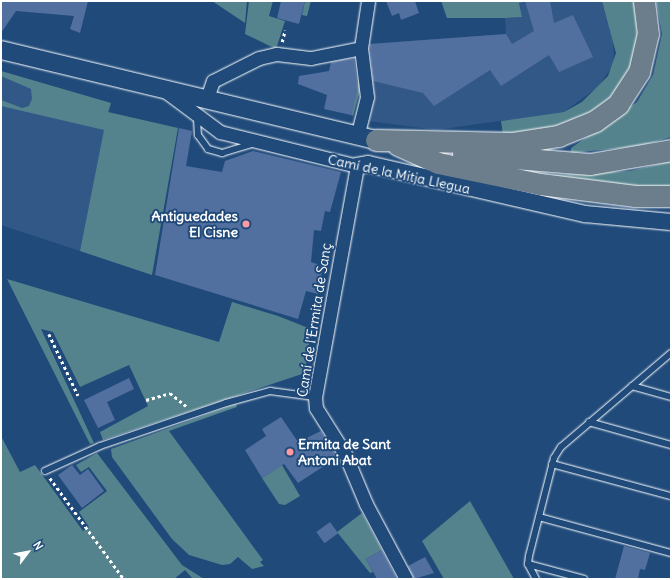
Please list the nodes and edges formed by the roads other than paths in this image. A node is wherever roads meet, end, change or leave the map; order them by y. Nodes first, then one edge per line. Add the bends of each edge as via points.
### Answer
1 (368, 1) edge
2 (644, 1) edge
3 (361, 48) junction
4 (1, 50) edge
5 (165, 91) junction
6 (206, 102) junction
7 (197, 118) junction
8 (366, 139) junction
9 (255, 142) junction
10 (398, 145) junction
11 (671, 150) edge
12 (357, 166) junction
13 (671, 196) edge
14 (671, 222) edge
15 (671, 353) edge
16 (632, 386) junction
17 (315, 397) junction
18 (671, 397) edge
19 (589, 422) junction
20 (671, 444) edge
21 (552, 464) junction
22 (45, 471) road end
23 (671, 496) edge
24 (539, 517) junction
25 (671, 553) edge
26 (528, 564) junction
27 (406, 579) edge
28 (536, 579) edge
29 (584, 579) edge

1 - 3 street
2 - 8 highway via 648,34 639,72 618,104 595,121 558,136 513,142
3 - 6 street via 311,58 277,54 259,58 213,81
3 - 8 street via 367,97
4 - 5 main road
5 - 6 main road
5 - 7 street, Camí de la Mitja Llegua
6 - 8 main road
7 - 9 street, Camí de la Mitja Llegua via 220,132
7 - 9 lane via 198,135 208,149 222,153
8 - 10 highway
9 - 12 street, Camí de la Mitja Llegua
10 - 11 highway via 566,164 615,161
10 - 13 highway via 438,163 540,184 635,196
12 - 14 street, Camí de la Mitja Llegua via 368,164 585,214
12 - 17 street, Camí de l'Ermita de Sanç
15 - 16 lane
16 - 18 lane
16 - 19 lane
17 - 22 lane via 270,391 100,446
17 - 27 street, Camí de l'Ermita de Sanç via 316,408 345,454 349,467
19 - 20 lane
19 - 21 lane via 561,447
21 - 23 lane
21 - 24 lane
24 - 25 lane
24 - 26 lane
26 - 28 lane
26 - 29 lane

